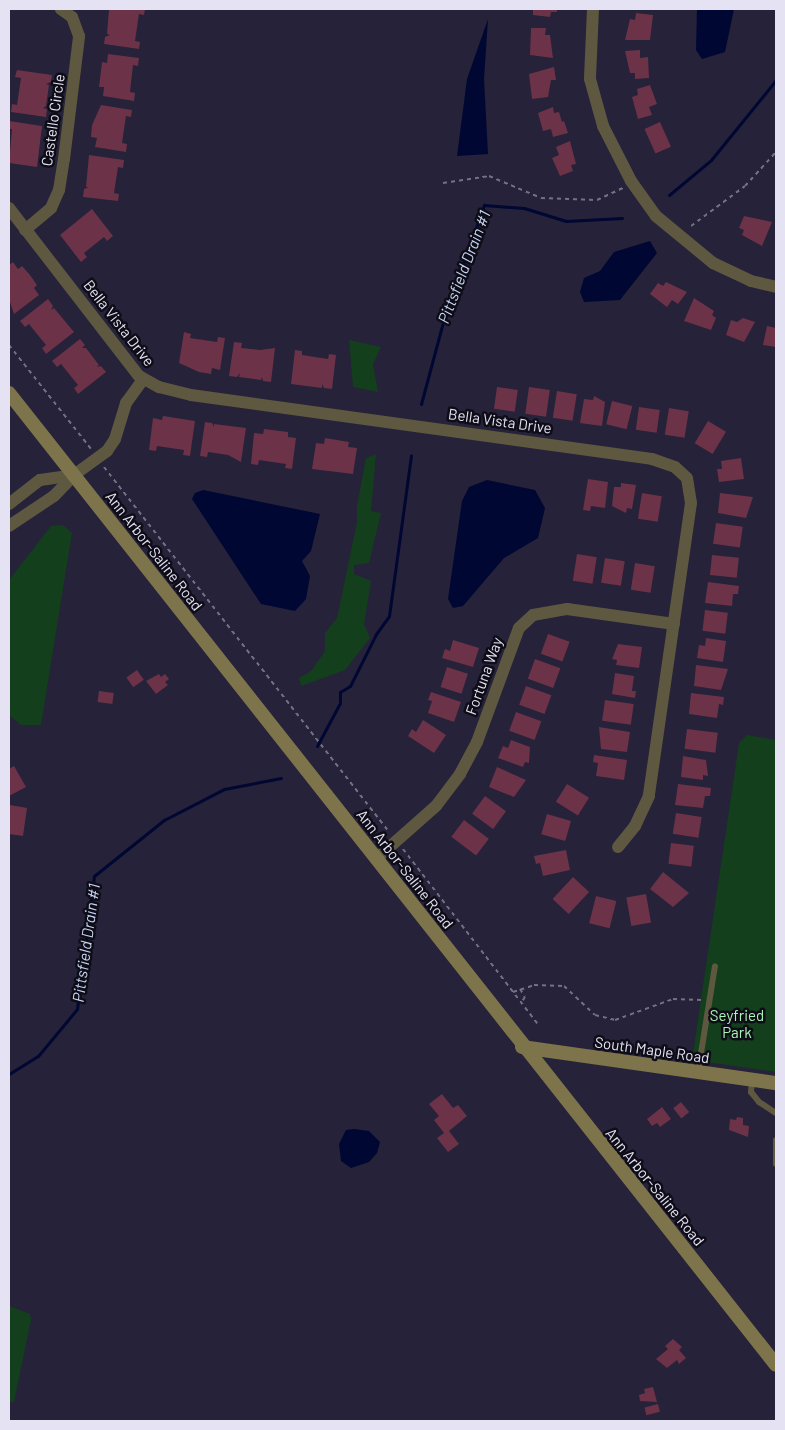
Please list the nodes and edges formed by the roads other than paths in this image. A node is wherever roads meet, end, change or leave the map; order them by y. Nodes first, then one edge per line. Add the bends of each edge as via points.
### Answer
1 (60, 9) edge
2 (593, 9) edge
3 (9, 208) edge
4 (25, 230) junction
5 (776, 287) edge
6 (143, 380) junction
7 (9, 392) edge
8 (74, 475) junction
9 (9, 504) edge
10 (9, 526) edge
11 (674, 624) junction
12 (618, 847) dead end
13 (376, 859) junction
14 (715, 966) dead end
15 (522, 1047) junction
16 (697, 1074) junction
17 (752, 1080) junction
18 (776, 1083) edge
19 (776, 1113) edge
20 (776, 1140) edge
21 (776, 1164) edge
22 (776, 1365) edge

1 - 4 street, Castello Circle via 72,17 79,36 64,159 56,199 47,213
2 - 5 street via 590,79 603,126 631,181 681,240 713,264
3 - 4 street, Bella Vista Drive
4 - 6 street, Bella Vista Drive
6 - 8 street via 126,403 115,439 107,451
6 - 11 street, Bella Vista Drive via 159,388 191,395 665,461 686,478 691,496
7 - 8 main road, Ann Arbor-Saline Road
8 - 9 street via 40,480
8 - 10 street via 54,496
8 - 13 main road, Ann Arbor-Saline Road
11 - 12 street, Bella Vista Drive via 649,796 635,826
11 - 13 street, Fortuna Way via 567,609 533,614 519,628 477,742 460,774 436,806
13 - 15 main road, Ann Arbor-Saline Road
14 - 16 lane
15 - 16 main road, South Maple Road
15 - 22 main road, Ann Arbor-Saline Road
16 - 17 main road, South Maple Road
17 - 18 main road, South Maple Road
17 - 19 lane via 751,1092 759,1102
20 - 21 lane

